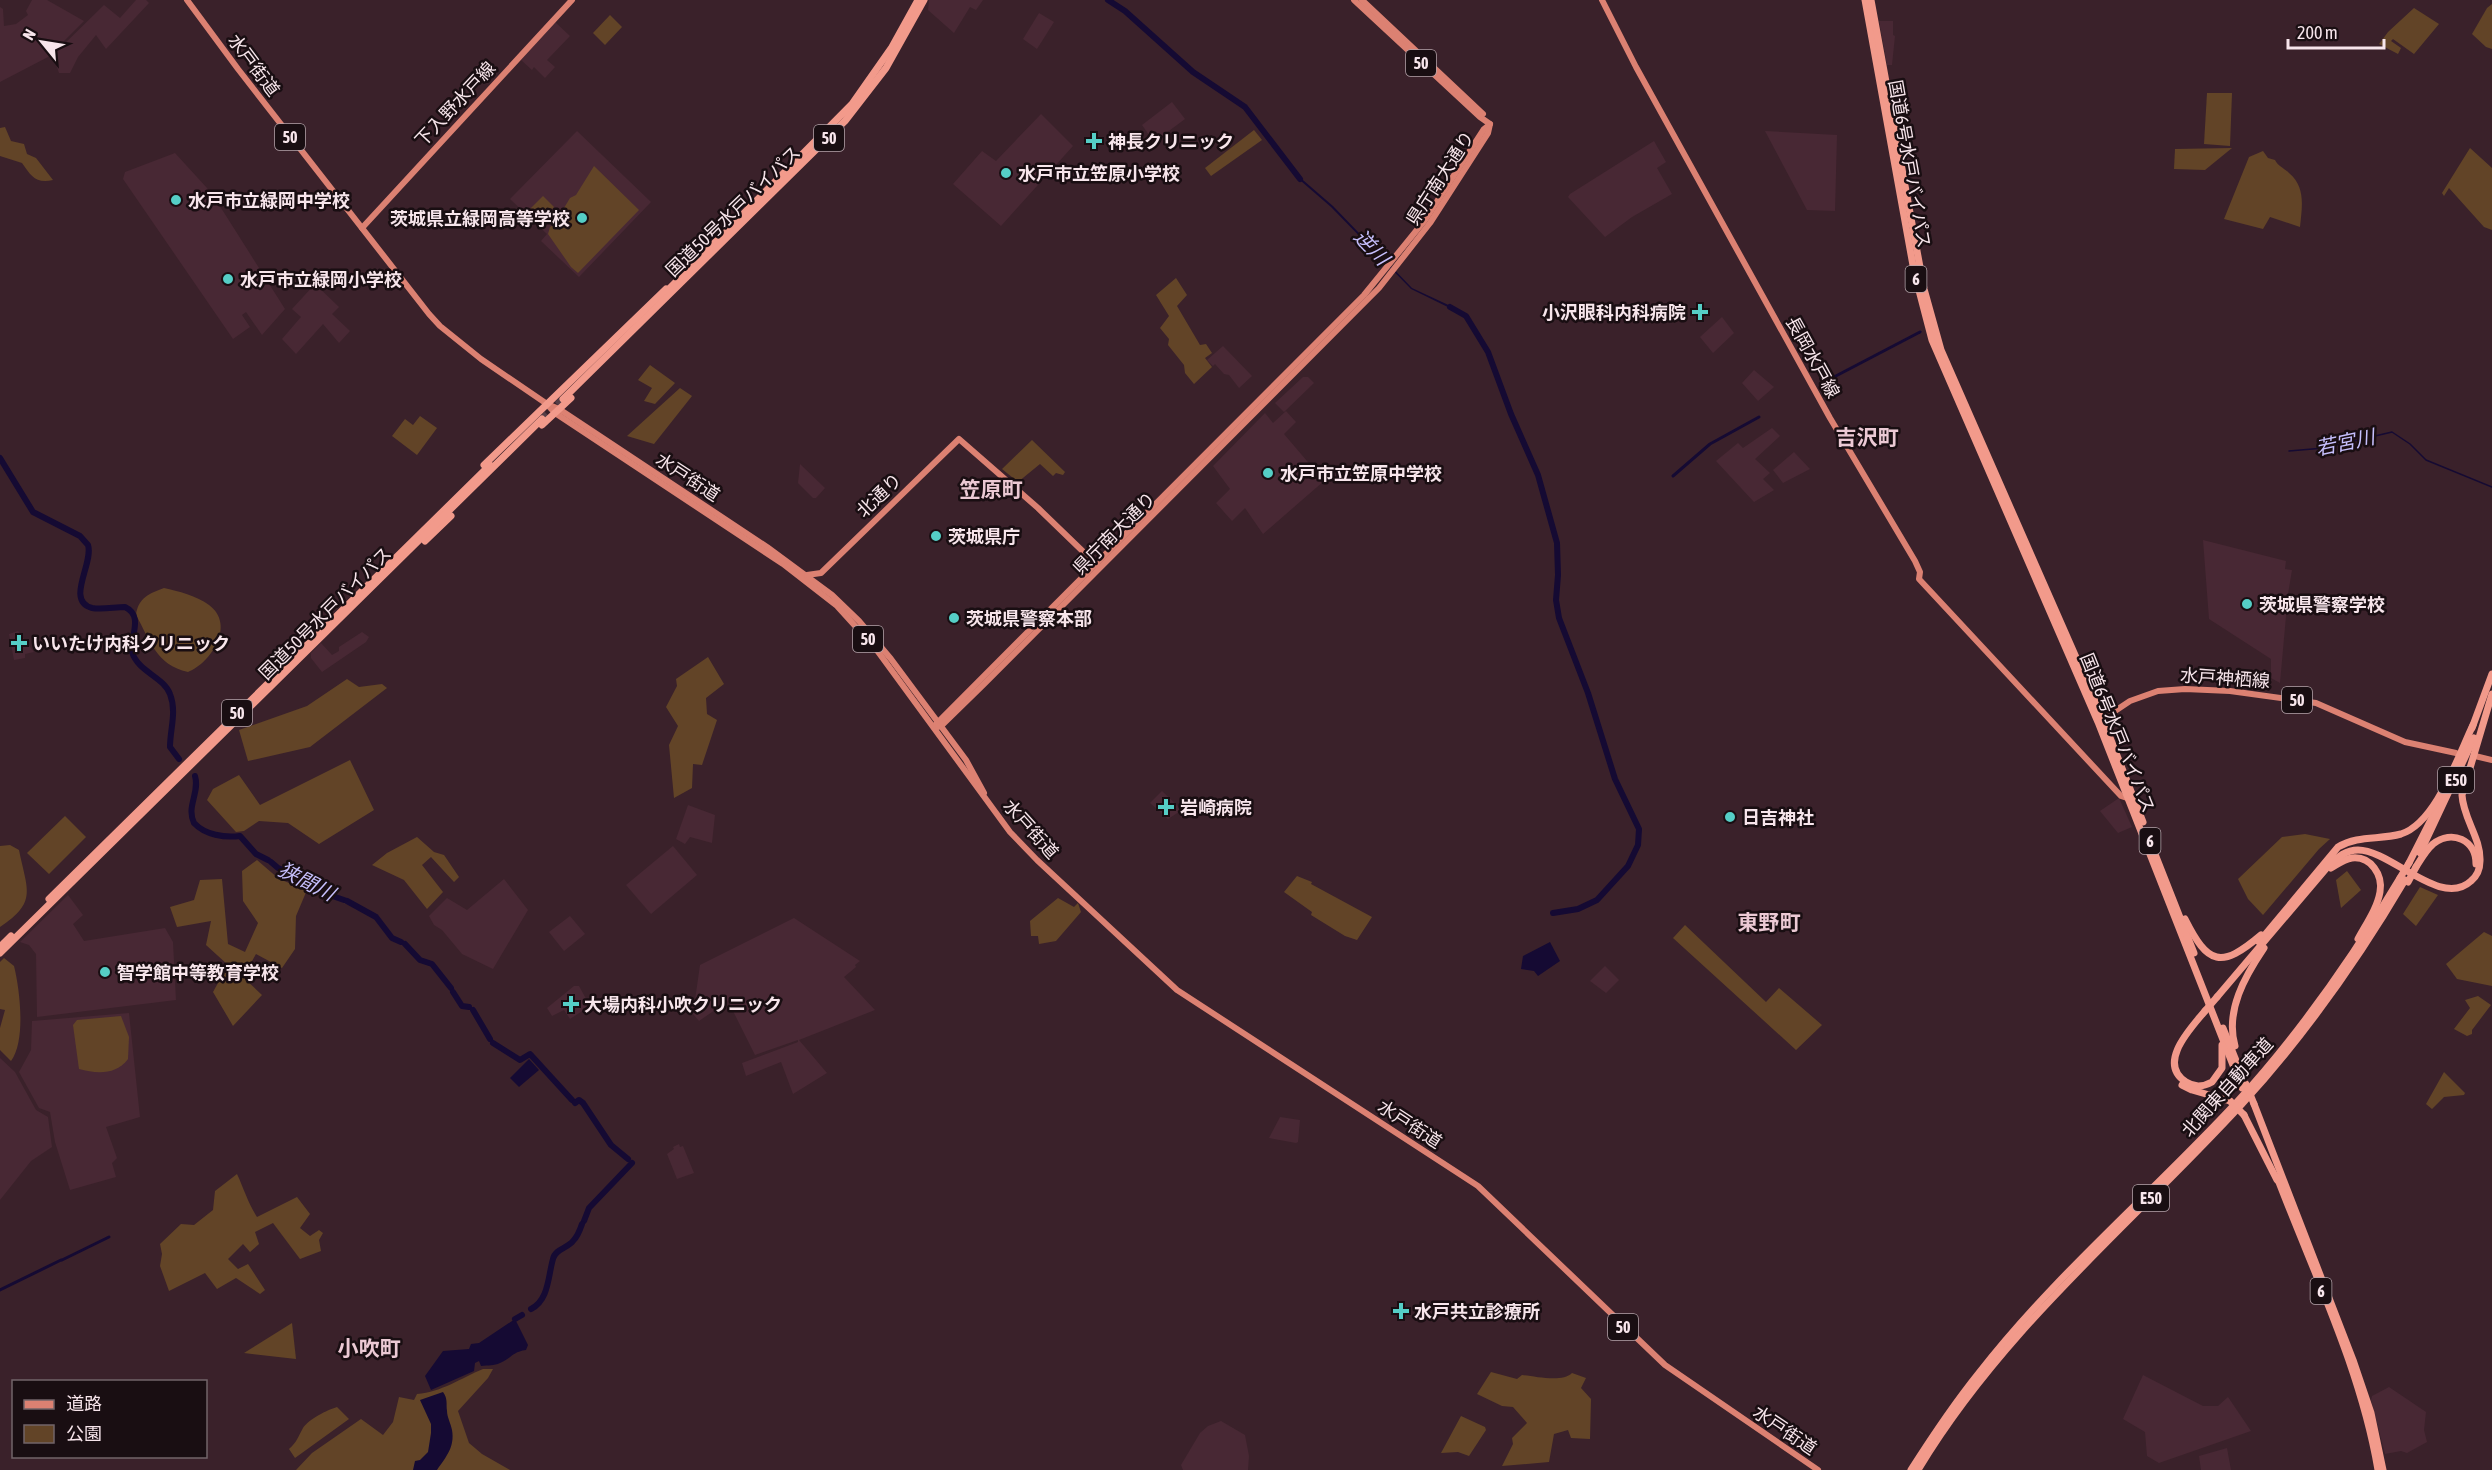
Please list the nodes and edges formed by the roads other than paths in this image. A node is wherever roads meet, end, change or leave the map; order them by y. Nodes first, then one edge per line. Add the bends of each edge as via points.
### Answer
1 (187, 0) edge
2 (572, 0) edge
3 (918, 0) edge
4 (924, 0) edge
5 (1354, 0) edge
6 (1362, 0) edge
7 (1602, 0) edge
8 (1865, 0) edge
9 (1871, 0) edge
10 (1490, 124) junction
11 (362, 228) junction
12 (700, 265) junction
13 (677, 280) junction
14 (547, 404) junction
15 (557, 411) junction
16 (426, 526) junction
17 (397, 563) junction
18 (1098, 566) junction
19 (821, 573) junction
20 (806, 574) junction
21 (823, 587) junction
22 (882, 652) junction
23 (2492, 674) edge
24 (2492, 692) edge
25 (2100, 720) junction
26 (938, 725) junction
27 (2473, 725) junction
28 (2456, 753) dead end
29 (2475, 756) dead end
30 (2492, 760) edge
31 (2122, 782) junction
32 (2112, 786) junction
33 (2131, 799) junction
34 (2327, 860) junction
35 (2413, 865) junction
36 (2324, 872) junction
37 (2404, 880) junction
38 (2168, 884) junction
39 (2270, 931) junction
40 (0, 947) edge
41 (0, 953) edge
42 (2205, 992) junction
43 (2204, 1009) junction
44 (2312, 1012) junction
45 (2242, 1075) junction
46 (2244, 1086) junction
47 (2252, 1106) junction
48 (2280, 1185) junction
49 (1818, 1470) edge
50 (1911, 1470) edge
51 (1918, 1470) edge
52 (2378, 1470) edge
53 (2383, 1470) edge

1 - 11 main road, 水戸街道 / 50
2 - 11 main road, 下入野水戸線
3 - 13 highway, 国道50号水戸バイパス / 50 via 892,48 852,104
4 - 12 highway, 国道50号水戸バイパス / 50 via 896,52 861,103
5 - 10 main road, 50
6 - 10 main road, 50
7 - 32 main road, 長岡水戸線 via 1820,400 1915,561 1919,579
8 - 25 highway, 国道6号水戸バイパス / 6 via 1914,271 1932,340
9 - 25 highway, 国道6号水戸バイパス / 6 via 1924,289 1941,350
10 - 18 main road, 県庁南大通り via 1451,193 1388,272 1302,366
11 - 14 main road, 水戸街道 / 50 via 440,326
12 - 13 highway, 国道50号水戸バイパス / 50 via 562,397
12 - 15 highway
13 - 14 highway
14 - 15 main road, 水戸街道 / 50
14 - 16 highway
15 - 17 highway via 436,532
15 - 20 main road, 水戸街道 / 50
15 - 22 main road, 水戸街道 / 50 via 792,570 837,606
16 - 17 highway, 国道50号水戸バイパス / 50 via 541,418
16 - 40 highway, 国道50号水戸バイパス / 50
17 - 41 highway, 国道50号水戸バイパス / 50
18 - 19 main road, 北通り via 959,439
18 - 26 main road, 県庁南大通り
19 - 20 main road
19 - 21 main road
20 - 21 main road, 水戸街道 / 50
21 - 22 main road, 水戸街道 / 50 via 854,616
22 - 26 main road, 水戸街道 / 50
23 - 27 highway, 北関東自動車道 / E50
24 - 35 highway, 北関東自動車道 / E50 via 2457,778
24 - 36 highway via 2462,795 2481,857 2474,879 2463,887 2442,887 2377,854 2358,850 2340,856
25 - 28 main road, 水戸神栖線 / 50 via 2130,701 2158,691 2230,692 2316,703 2405,742
25 - 31 highway, 国道6号水戸バイパス / 6
25 - 33 highway, 国道6号水戸バイパス / 6
26 - 49 main road, 水戸街道 / 50 via 1002,822 1028,851 1178,990 1478,1186 1665,1365
27 - 34 highway via 2442,790 2417,825 2395,835 2352,840
27 - 35 highway, 北関東自動車道 / E50
29 - 30 main road
31 - 32 main road
31 - 33 highway, 国道6号水戸バイパス / 6
32 - 33 main road, 長岡水戸線 via 2121,796
33 - 38 highway, 国道6号水戸バイパス / 6
33 - 42 highway, 国道6号水戸バイパス / 6
34 - 35 highway via 2353,848 2369,849 2432,880 2453,885 2470,876 2476,856 2464,840 2446,838 2432,845
34 - 39 highway
35 - 37 highway, 北関東自動車道 / E50, bridge
36 - 39 highway
36 - 44 highway via 2342,861 2360,859 2376,869 2381,886 2374,910
37 - 44 highway, 北関東自動車道 / E50
37 - 51 highway, 北関東自動車道 / E50 via 2341,981 2292,1047 2213,1135 2008,1346
38 - 39 highway via 2195,939 2211,955 2234,955
38 - 45 highway, 国道6号水戸バイパス / 6
39 - 43 highway, bridge
39 - 45 highway via 2232,1016 2233,1042
42 - 43 highway via 2223,1060 2215,1080 2197,1086 2181,1078 2175,1059 2182,1040
42 - 46 highway, 国道6号水戸バイパス / 6
43 - 48 highway, bridge via 2175,1044 2173,1072 2181,1084 2230,1101 2244,1114
44 - 50 highway, 北関東自動車道 / E50 via 2237,1101 2011,1335 1955,1404
45 - 46 highway, 国道6号水戸バイパス / 6
46 - 47 highway, 国道6号水戸バイパス / 6, bridge
47 - 48 highway, 国道6号水戸バイパス / 6
47 - 53 highway, 国道6号水戸バイパス / 6 via 2360,1378
48 - 52 highway, 国道6号水戸バイパス / 6 via 2361,1397

